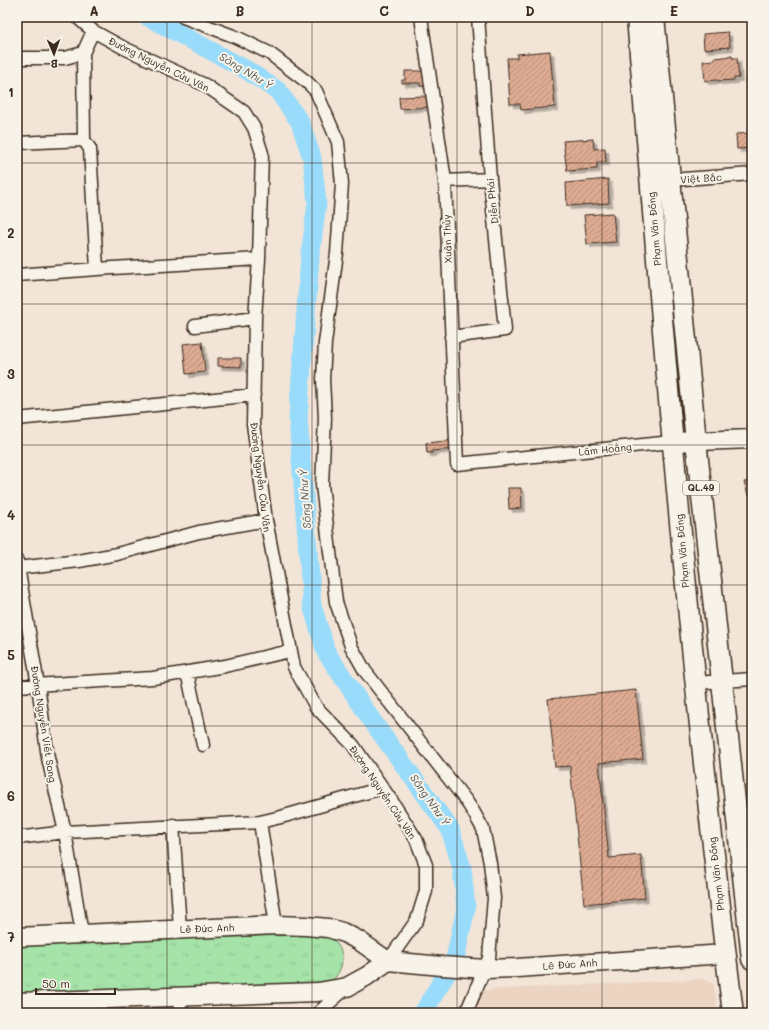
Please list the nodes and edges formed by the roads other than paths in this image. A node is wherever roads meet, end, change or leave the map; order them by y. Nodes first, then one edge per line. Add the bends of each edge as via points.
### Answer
1 (77, 17) edge
2 (183, 17) edge
3 (421, 17) edge
4 (478, 17) edge
5 (637, 17) edge
6 (654, 17) edge
7 (93, 32) junction
8 (83, 53) junction
9 (17, 58) edge
10 (84, 140) junction
11 (17, 143) edge
12 (752, 174) edge
13 (650, 178) junction
14 (490, 179) junction
15 (670, 180) junction
16 (445, 181) junction
17 (259, 259) junction
18 (97, 269) junction
19 (17, 275) edge
20 (255, 318) junction
21 (195, 326) dead end
22 (451, 337) junction
23 (254, 395) junction
24 (17, 419) edge
25 (752, 439) edge
26 (696, 441) junction
27 (672, 442) junction
28 (458, 464) joint
29 (266, 520) junction
30 (18, 565) edge
31 (290, 651) junction
32 (187, 672) junction
33 (752, 679) edge
34 (721, 681) junction
35 (695, 683) junction
36 (38, 685) junction
37 (17, 686) edge
38 (202, 745) dead end
39 (382, 788) junction
40 (260, 822) junction
41 (173, 825) junction
42 (65, 832) junction
43 (17, 838) edge
44 (276, 925) junction
45 (180, 929) junction
46 (82, 934) junction
47 (17, 937) edge
48 (725, 954) junction
49 (752, 955) edge
50 (388, 961) junction
51 (479, 968) junction
52 (347, 987) junction
53 (17, 1002) edge
54 (179, 1005) edge
55 (82, 1007) edge
56 (318, 1013) edge
57 (466, 1013) edge
58 (733, 1013) edge

1 - 7 street, Đường Nguyễn Cửu Vân
2 - 51 street via 236,37 269,53 307,82 316,92 338,142 342,184 337,253 325,343 322,485 336,602 351,646 365,671 464,798 483,830 494,898 489,958
3 - 16 street, Xuân Thủy
4 - 14 street, Diễn Phái
5 - 13 main road, Phạm Văn Đồng / QL.49
6 - 15 main road, Phạm Văn Đồng / QL.49
7 - 8 street
7 - 17 street, Đường Nguyễn Cửu Vân via 205,85 244,112 254,128 262,153
8 - 9 street via 65,58
8 - 10 street
10 - 11 street
10 - 18 street via 90,149
12 - 15 street, Việt Bắc
13 - 15 street, Việt Bắc
13 - 27 main road, Phạm Văn Đồng / QL.49
14 - 16 street
14 - 22 street, Diễn Phái via 505,330
15 - 26 main road, Phạm Văn Đồng / QL.49
16 - 22 street, Xuân Thủy
17 - 18 street
17 - 20 street, Đường Nguyễn Cửu Vân
18 - 19 street
20 - 21 street
20 - 23 street, Đường Nguyễn Cửu Vân
22 - 28 street, Xuân Thủy
23 - 24 street
23 - 29 street, Đường Nguyễn Cửu Vân via 253,424
25 - 26 street, Lâm Hoằng
26 - 27 street, Lâm Hoằng
26 - 34 main road, Phạm Văn Đồng / QL.49
27 - 28 street, Lâm Hoằng
27 - 35 main road, Phạm Văn Đồng / QL.49
29 - 30 street via 199,532 117,554 79,561
29 - 31 street, Đường Nguyễn Cửu Vân
30 - 36 street, Đường Nguyễn Viết Song
31 - 32 street
31 - 39 street, Đường Nguyễn Cửu Vân via 294,667 316,707 352,746
32 - 36 street via 153,678
32 - 38 street
33 - 34 street
34 - 35 street
34 - 49 main road, Phạm Văn Đồng / QL.49
35 - 48 main road, Phạm Văn Đồng / QL.49
36 - 37 street
36 - 42 street, Đường Nguyễn Viết Song via 48,758
39 - 40 street
39 - 50 street, Đường Nguyễn Cửu Vân via 416,839 426,865 426,891 417,920
40 - 41 street
40 - 44 street
41 - 42 street
41 - 45 street
42 - 43 street
42 - 46 street, Đường Nguyễn Viết Song
44 - 45 street, Lê Đức Anh
44 - 50 street, Lê Đức Anh via 328,928 342,932
45 - 46 street, Lê Đức Anh
46 - 47 street, Lê Đức Anh
48 - 49 street, Lê Đức Anh
48 - 51 street, Lê Đức Anh
48 - 58 main road, Phạm Văn Đồng / QL.49
50 - 51 street, Lê Đức Anh
50 - 52 street
51 - 57 street
52 - 54 street
52 - 56 street
53 - 55 street
54 - 55 street

